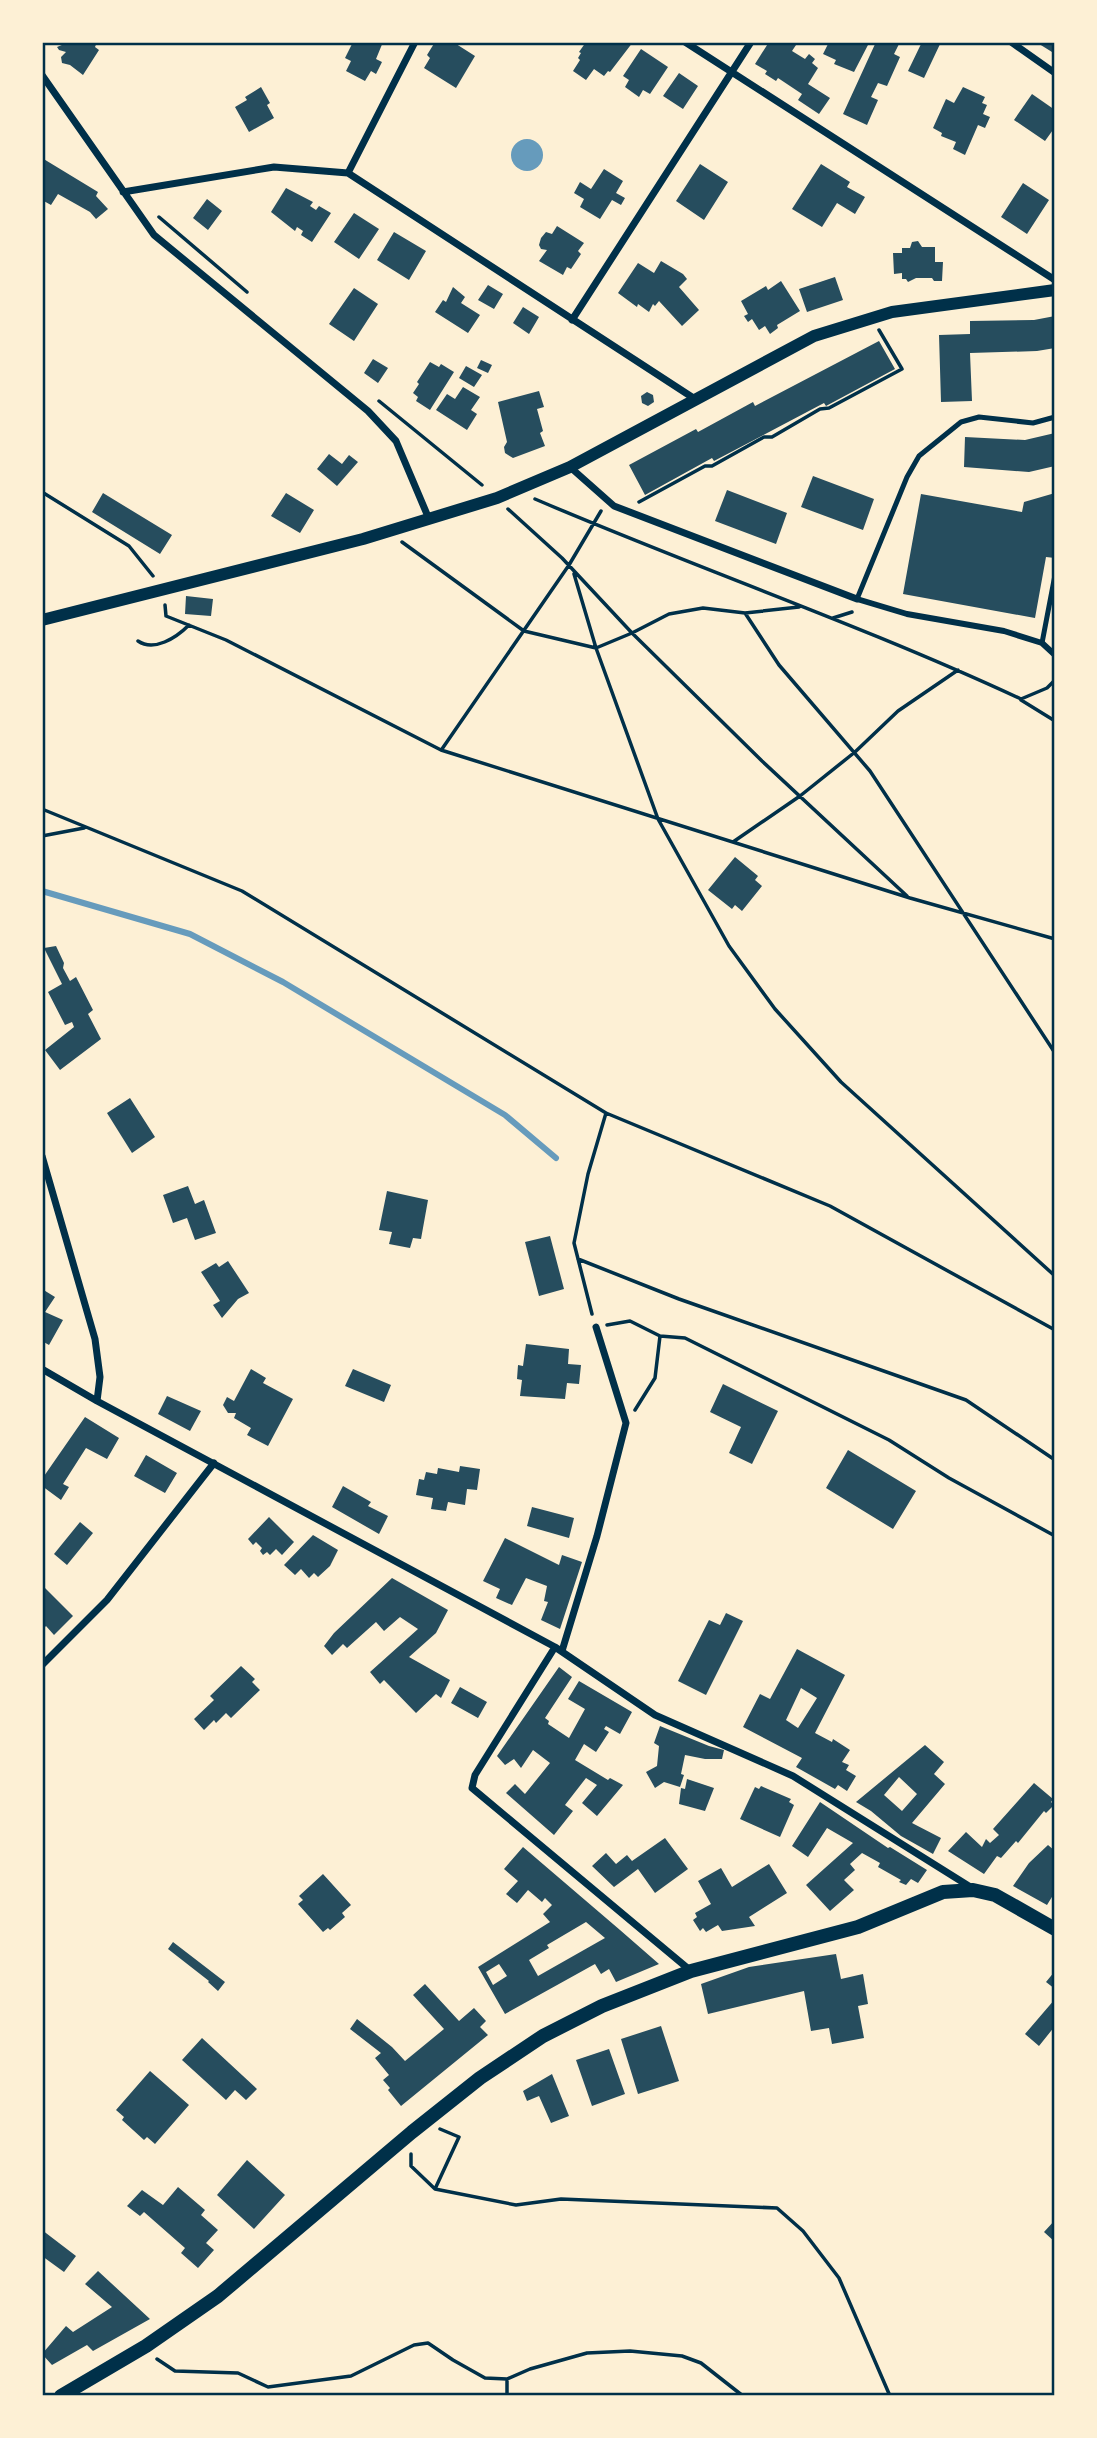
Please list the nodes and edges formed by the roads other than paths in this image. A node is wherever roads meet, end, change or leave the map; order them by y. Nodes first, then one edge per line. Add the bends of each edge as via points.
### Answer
1 (415, 42) edge
2 (685, 42) edge
3 (751, 42) edge
4 (1011, 42) edge
5 (732, 73) junction
6 (1055, 73) edge
7 (42, 75) edge
8 (348, 173) junction
9 (123, 192) junction
10 (1055, 280) edge
11 (1055, 289) edge
12 (572, 320) junction
13 (695, 399) junction
14 (1055, 417) edge
15 (570, 467) junction
16 (429, 519) junction
17 (1055, 575) edge
18 (857, 599) junction
19 (42, 620) edge
20 (1042, 643) junction
21 (1055, 655) edge
22 (42, 1156) edge
23 (596, 1327) road end
24 (42, 1369) edge
25 (97, 1401) junction
26 (214, 1463) junction
27 (558, 1649) junction
28 (42, 1665) edge
29 (973, 1889) junction
30 (1055, 1929) edge
31 (691, 1971) junction
32 (61, 2396) edge

1 - 8 street
2 - 5 street
3 - 5 street
4 - 6 street
5 - 10 street
5 - 12 street
7 - 9 street
8 - 9 street via 274,167
8 - 12 street
9 - 16 street via 154,235 378,421 396,441
11 - 13 street via 872,318 814,336
12 - 13 street
13 - 15 street
14 - 18 lane via 1033,423 979,417 961,422 919,456
15 - 16 street via 497,498
15 - 18 street via 614,506
16 - 19 street
17 - 20 lane
18 - 20 street
20 - 21 street
22 - 25 street via 95,1339 100,1377
23 - 27 street via 626,1423 597,1536
24 - 25 street
25 - 26 street
26 - 27 street
26 - 28 street via 107,1600
27 - 29 street via 655,1715 793,1776
27 - 31 street via 475,1775 472,1788
29 - 30 main road via 995,1895
29 - 31 main road via 943,1892 858,1927
31 - 32 main road via 602,2006 511,2056 412,2132 218,2296

